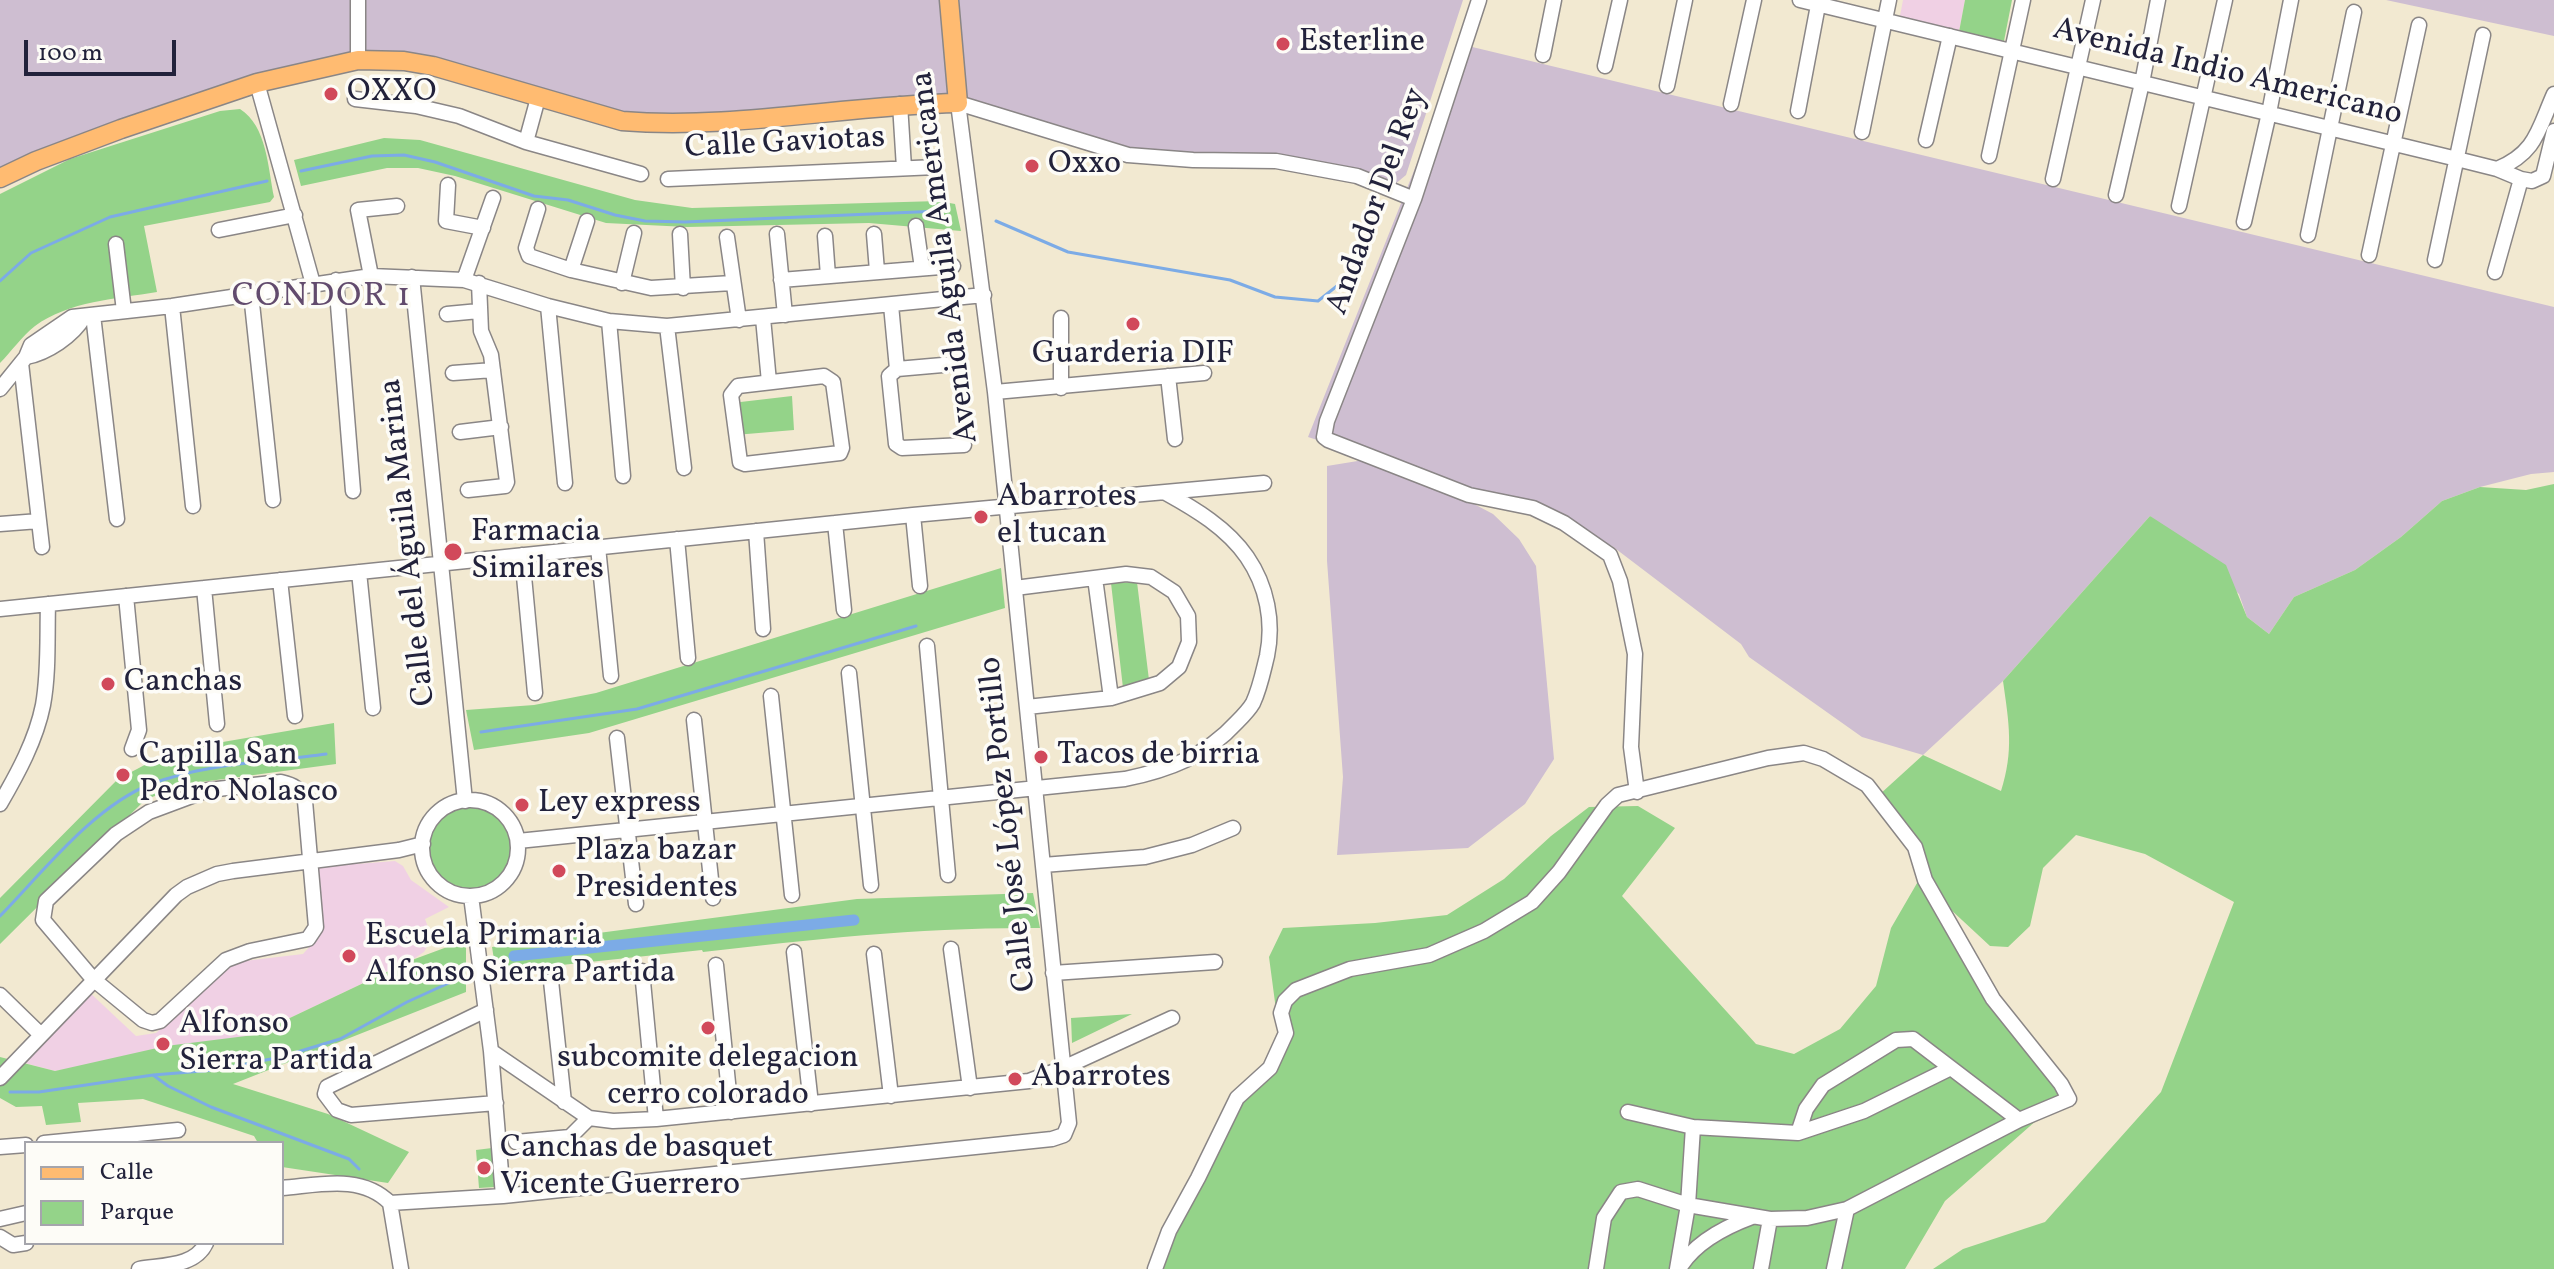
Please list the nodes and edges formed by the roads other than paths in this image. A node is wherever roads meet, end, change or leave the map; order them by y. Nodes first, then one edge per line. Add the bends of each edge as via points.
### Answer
1 (358, 0) edge
2 (949, 0) edge
3 (1479, 0) edge
4 (1554, 0) edge
5 (1620, 0) edge
6 (1685, 0) edge
7 (1754, 0) edge
8 (1800, 0) edge
9 (1889, 0) edge
10 (2023, 0) edge
11 (2093, 0) edge
12 (2158, 0) edge
13 (2225, 0) edge
14 (2291, 0) edge
15 (1818, 2) edge
16 (2354, 12) dead end
17 (1885, 21) junction
18 (2419, 25) dead end
19 (2483, 35) dead end
20 (1950, 36) junction
21 (2012, 51) junction
22 (1543, 55) dead end
23 (358, 60) junction
24 (1605, 66) dead end
25 (2079, 67) junction
26 (257, 83) junction
27 (2142, 83) junction
28 (1667, 86) dead end
29 (2554, 94) edge
30 (538, 98) junction
31 (2205, 98) junction
32 (355, 99) dead end
33 (958, 103) junction
34 (900, 104) junction
35 (1731, 104) dead end
36 (1798, 111) dead end
37 (2269, 113) junction
38 (2331, 128) junction
39 (2554, 131) edge
40 (1862, 132) dead end
41 (1926, 140) dead end
42 (526, 142) junction
43 (2394, 143) junction
44 (1989, 156) dead end
45 (2457, 159) junction
46 (936, 167) dead end
47 (904, 168) junction
48 (2497, 169) junction
49 (641, 174) dead end
50 (0, 178) edge
51 (668, 179) dead end
52 (2053, 179) dead end
53 (2521, 179) junction
54 (448, 185) dead end
55 (2116, 195) dead end
56 (493, 198) dead end
57 (1414, 199) junction
58 (397, 206) dead end
59 (2179, 206) dead end
60 (538, 209) dead end
61 (295, 215) junction
62 (587, 221) dead end
63 (2244, 222) dead end
64 (916, 226) dead end
65 (483, 228) junction
66 (219, 230) dead end
67 (634, 233) dead end
68 (680, 234) dead end
69 (777, 234) dead end
70 (874, 234) dead end
71 (2308, 235) dead end
72 (825, 236) dead end
73 (727, 237) dead end
74 (116, 244) dead end
75 (2369, 255) dead end
76 (2435, 260) dead end
77 (953, 266) dead end
78 (922, 268) junction
79 (571, 270) junction
80 (877, 271) junction
81 (2495, 272) dead end
82 (371, 276) junction
83 (828, 276) junction
84 (412, 277) junction
85 (336, 280) junction
86 (781, 280) junction
87 (472, 282) junction
88 (622, 283) junction
89 (732, 283) junction
90 (313, 284) junction
91 (683, 288) junction
92 (251, 294) junction
93 (984, 295) junction
94 (891, 305) junction
95 (172, 306) junction
96 (548, 306) junction
97 (124, 311) junction
98 (479, 311) junction
99 (447, 314) dead end
100 (785, 315) junction
101 (88, 316) junction
102 (763, 318) junction
103 (1061, 318) dead end
104 (739, 320) junction
105 (609, 321) junction
106 (667, 326) junction
107 (23, 360) junction
108 (954, 364) dead end
109 (897, 369) junction
110 (493, 370) junction
111 (453, 373) dead end
112 (1204, 373) dead end
113 (1168, 376) junction
114 (769, 382) junction
115 (1061, 388) junction
116 (0, 389) edge
117 (995, 392) junction
118 (501, 427) junction
119 (460, 432) dead end
120 (1175, 439) dead end
121 (964, 445) dead end
122 (684, 468) dead end
123 (623, 476) dead end
124 (565, 483) dead end
125 (1264, 483) dead end
126 (468, 490) dead end
127 (353, 491) dead end
128 (1165, 492) junction
129 (273, 500) dead end
130 (193, 506) dead end
131 (1007, 507) junction
132 (913, 515) junction
133 (117, 519) dead end
134 (39, 521) junction
135 (835, 523) junction
136 (0, 524) edge
137 (756, 531) junction
138 (677, 539) junction
139 (42, 547) dead end
140 (598, 547) junction
141 (522, 555) junction
142 (440, 564) junction
143 (359, 572) junction
144 (1095, 578) junction
145 (280, 580) junction
146 (920, 586) dead end
147 (204, 588) junction
148 (1015, 588) junction
149 (126, 596) junction
150 (48, 604) junction
151 (0, 609) edge
152 (844, 610) dead end
153 (763, 629) dead end
154 (927, 646) dead end
155 (688, 658) dead end
156 (849, 673) dead end
157 (611, 676) dead end
158 (535, 693) dead end
159 (771, 696) dead end
160 (1111, 698) junction
161 (1027, 707) junction
162 (373, 708) dead end
163 (295, 716) dead end
164 (694, 720) dead end
165 (217, 724) dead end
166 (617, 738) dead end
167 (132, 749) dead end
168 (1035, 788) junction
169 (1637, 792) junction
170 (941, 797) junction
171 (465, 801) junction
172 (0, 804) edge
173 (863, 805) junction
174 (783, 813) junction
175 (705, 822) junction
176 (1233, 828) dead end
177 (627, 830) junction
178 (518, 841) junction
179 (423, 844) junction
180 (310, 860) junction
181 (1043, 865) junction
182 (948, 875) dead end
183 (871, 885) dead end
184 (792, 895) dead end
185 (471, 896) junction
186 (713, 898) dead end
187 (636, 904) dead end
188 (951, 949) dead end
189 (794, 952) dead end
190 (874, 954) dead end
191 (1215, 962) dead end
192 (716, 965) dead end
193 (642, 971) dead end
194 (1053, 973) junction
195 (93, 979) junction
196 (551, 981) dead end
197 (0, 995) edge
198 (486, 1010) junction
199 (1172, 1018) dead end
200 (40, 1034) junction
201 (491, 1051) junction
202 (1063, 1068) junction
203 (1951, 1068) junction
204 (0, 1078) edge
205 (970, 1088) junction
206 (891, 1096) junction
207 (564, 1102) junction
208 (496, 1103) junction
209 (811, 1104) junction
210 (731, 1112) junction
211 (1628, 1112) dead end
212 (589, 1118) junction
213 (656, 1119) junction
214 (2019, 1120) junction
215 (1693, 1127) junction
216 (178, 1130) dead end
217 (1798, 1133) junction
218 (65, 1141) edge
219 (516, 1142) dead end
220 (24, 1145) edge
221 (0, 1147) edge
222 (284, 1188) edge
223 (503, 1196) junction
224 (390, 1203) junction
225 (1688, 1205) junction
226 (1847, 1209) junction
227 (24, 1213) edge
228 (1753, 1216) junction
229 (0, 1219) edge
230 (1770, 1219) junction
231 (0, 1237) edge
232 (24, 1243) edge
233 (205, 1245) edge
234 (139, 1269) edge
235 (401, 1269) edge
236 (1155, 1269) edge
237 (1596, 1269) edge
238 (1678, 1269) edge
239 (1761, 1269) edge
240 (1834, 1269) edge

1 - 23 street
2 - 33 main road, Avenida Aguila Americana
3 - 57 street, Andador Del Rey
4 - 22 street
5 - 24 street
6 - 28 street
7 - 35 street
8 - 15 street, Avenida Indio Americano
9 - 17 street
10 - 21 street
11 - 25 street
12 - 27 street
13 - 31 street
14 - 37 street
15 - 17 street, Avenida Indio Americano
15 - 36 street
16 - 38 street
17 - 20 street, Avenida Indio Americano
17 - 40 street
18 - 43 street
19 - 45 street
20 - 21 street, Avenida Indio Americano
20 - 41 street
21 - 25 street, Avenida Indio Americano
21 - 44 street
23 - 26 main road
23 - 30 main road via 433,66
25 - 27 street, Avenida Indio Americano
25 - 52 street
26 - 50 main road via 107,134
26 - 61 street
27 - 31 street, Avenida Indio Americano
27 - 55 street
29 - 48 street via 2529,149 2518,161
30 - 34 main road via 622,121 667,124
30 - 42 street
31 - 37 street, Avenida Indio Americano
31 - 59 street
32 - 42 street via 459,116
33 - 34 main road
33 - 57 street via 1128,155 1276,161 1357,176
33 - 93 street, Avenida Aguila Americana
34 - 47 street, Calle Gaviotas
37 - 38 street, Avenida Indio Americano
37 - 63 street
38 - 43 street, Avenida Indio Americano
38 - 71 street
39 - 53 street via 2543,176
42 - 49 street
43 - 45 street, Avenida Indio Americano
43 - 75 street
45 - 48 street, Avenida Indio Americano
45 - 76 street
46 - 47 street, Calle Gaviotas
47 - 51 street, Calle Gaviotas
48 - 53 street, Avenida Indio Americano
53 - 81 street
54 - 65 street via 446,221
56 - 65 street
57 - 169 street, Andador Del Rey via 1324,432 1328,440 1469,495 1533,508 1610,555 1635,654 1631,747
58 - 82 street via 358,210
60 - 79 street via 526,248 529,256
61 - 66 street
61 - 90 street
62 - 79 street
64 - 78 street
65 - 87 street
67 - 88 street
68 - 91 street
69 - 86 street
70 - 80 street
72 - 83 street
73 - 89 street
74 - 97 street
77 - 78 street
78 - 80 street
79 - 88 street
80 - 83 street
82 - 84 street
82 - 85 street
83 - 86 street
84 - 87 street
84 - 142 street, Calle del Águila Marina
85 - 90 street
85 - 127 street
86 - 100 street
87 - 96 street
87 - 98 street
88 - 91 street
89 - 91 street
89 - 104 street
90 - 92 street
92 - 95 street
92 - 129 street
93 - 94 street
93 - 117 street, Avenida Aguila Americana
94 - 100 street
94 - 109 street
95 - 97 street
95 - 130 street
96 - 105 street
96 - 124 street
97 - 101 street
98 - 99 street
98 - 110 street
100 - 102 street
101 - 107 street via 68,319 39,338
101 - 133 street
102 - 104 street
102 - 114 street
103 - 115 street
104 - 106 street
105 - 106 street
105 - 123 street
106 - 122 street
107 - 116 street
107 - 134 street
108 - 109 street
109 - 121 street via 889,380 898,447
110 - 111 street
110 - 118 street
112 - 113 street
113 - 115 street
113 - 120 street
114 - 114 street via 738,386 731,395 740,462 840,453 830,378
115 - 117 street
117 - 131 street, Avenida Aguila Americana
118 - 119 street
118 - 126 street via 506,484
125 - 128 street
128 - 131 street
128 - 168 street via 1218,526 1256,572 1268,602 1271,638 1252,705 1223,738 1187,762 1125,779
131 - 132 street
131 - 148 street, Calle José López Portillo
132 - 135 street
132 - 146 street
134 - 136 street
134 - 139 street
135 - 137 street
135 - 152 street
137 - 138 street
137 - 153 street
138 - 140 street
138 - 155 street
140 - 141 street
140 - 157 street
141 - 142 street
141 - 158 street
142 - 143 street
142 - 171 street, Calle del Águila Marina
143 - 145 street
143 - 162 street
144 - 148 street
144 - 160 street
144 - 160 street via 1151,577 1174,592 1188,616 1189,642 1179,667 1160,683
145 - 147 street
145 - 163 street
147 - 149 street
147 - 165 street
148 - 161 street, Calle José López Portillo
149 - 150 street
149 - 167 street via 139,730
150 - 151 street
150 - 172 street via 42,707
154 - 170 street
156 - 173 street
159 - 174 street
160 - 161 street
161 - 168 street, Calle José López Portillo
164 - 175 street
166 - 177 street
168 - 170 street
168 - 181 street, Calle José López Portillo
169 - 214 street via 1804,753 1867,785 1915,847 1925,880 1993,999 2069,1099
169 - 236 street via 1618,795 1607,805 1532,902 1484,931 1429,955 1350,969 1296,990 1285,1001 1281,1013 1286,1033 1270,1068 1237,1098
170 - 173 street
170 - 182 street
171 - 178 street via 500,810
171 - 179 street via 441,810
173 - 174 street
173 - 183 street
174 - 175 street
174 - 184 street
175 - 177 street
175 - 186 street
176 - 181 street via 1145,857
177 - 178 street
177 - 187 street
178 - 185 street via 507,879
179 - 180 street
179 - 185 street via 423,857 435,881
180 - 195 street via 217,874 187,887
180 - 195 street via 313,934 226,960 160,1021 143,1020
180 - 195 street via 305,801 293,785 208,790 149,812 116,834 46,901 43,920
181 - 194 street, Calle José López Portillo
185 - 198 street
188 - 205 street
189 - 209 street
190 - 206 street
191 - 194 street
192 - 210 street
193 - 213 street
194 - 202 street, Calle José López Portillo
195 - 200 street
196 - 207 street
197 - 200 street
198 - 201 street
198 - 208 street via 327,1087 325,1094 337,1110 351,1115
199 - 202 street
200 - 204 street
201 - 207 street
201 - 208 street
202 - 205 street via 1029,1081
202 - 223 street, Calle José López Portillo via 1069,1123 1064,1135 1052,1139
203 - 214 street
203 - 217 street via 1864,1111
203 - 217 street via 1913,1039 1896,1040 1823,1085
205 - 206 street
206 - 209 street
207 - 212 street
208 - 223 street
209 - 210 street
210 - 213 street
211 - 215 street
212 - 213 street
212 - 219 street via 570,1137
214 - 226 street
215 - 217 street
215 - 225 street
216 - 218 street
220 - 221 street
222 - 224 street via 364,1186
223 - 224 street
224 - 235 street
225 - 228 street
225 - 237 street via 1638,1189 1621,1192 1604,1218
225 - 238 street
226 - 230 street
226 - 240 street
227 - 229 street
228 - 230 street
228 - 238 street via 1722,1229
230 - 239 street
231 - 232 street via 13,1245
233 - 234 street via 189,1261

